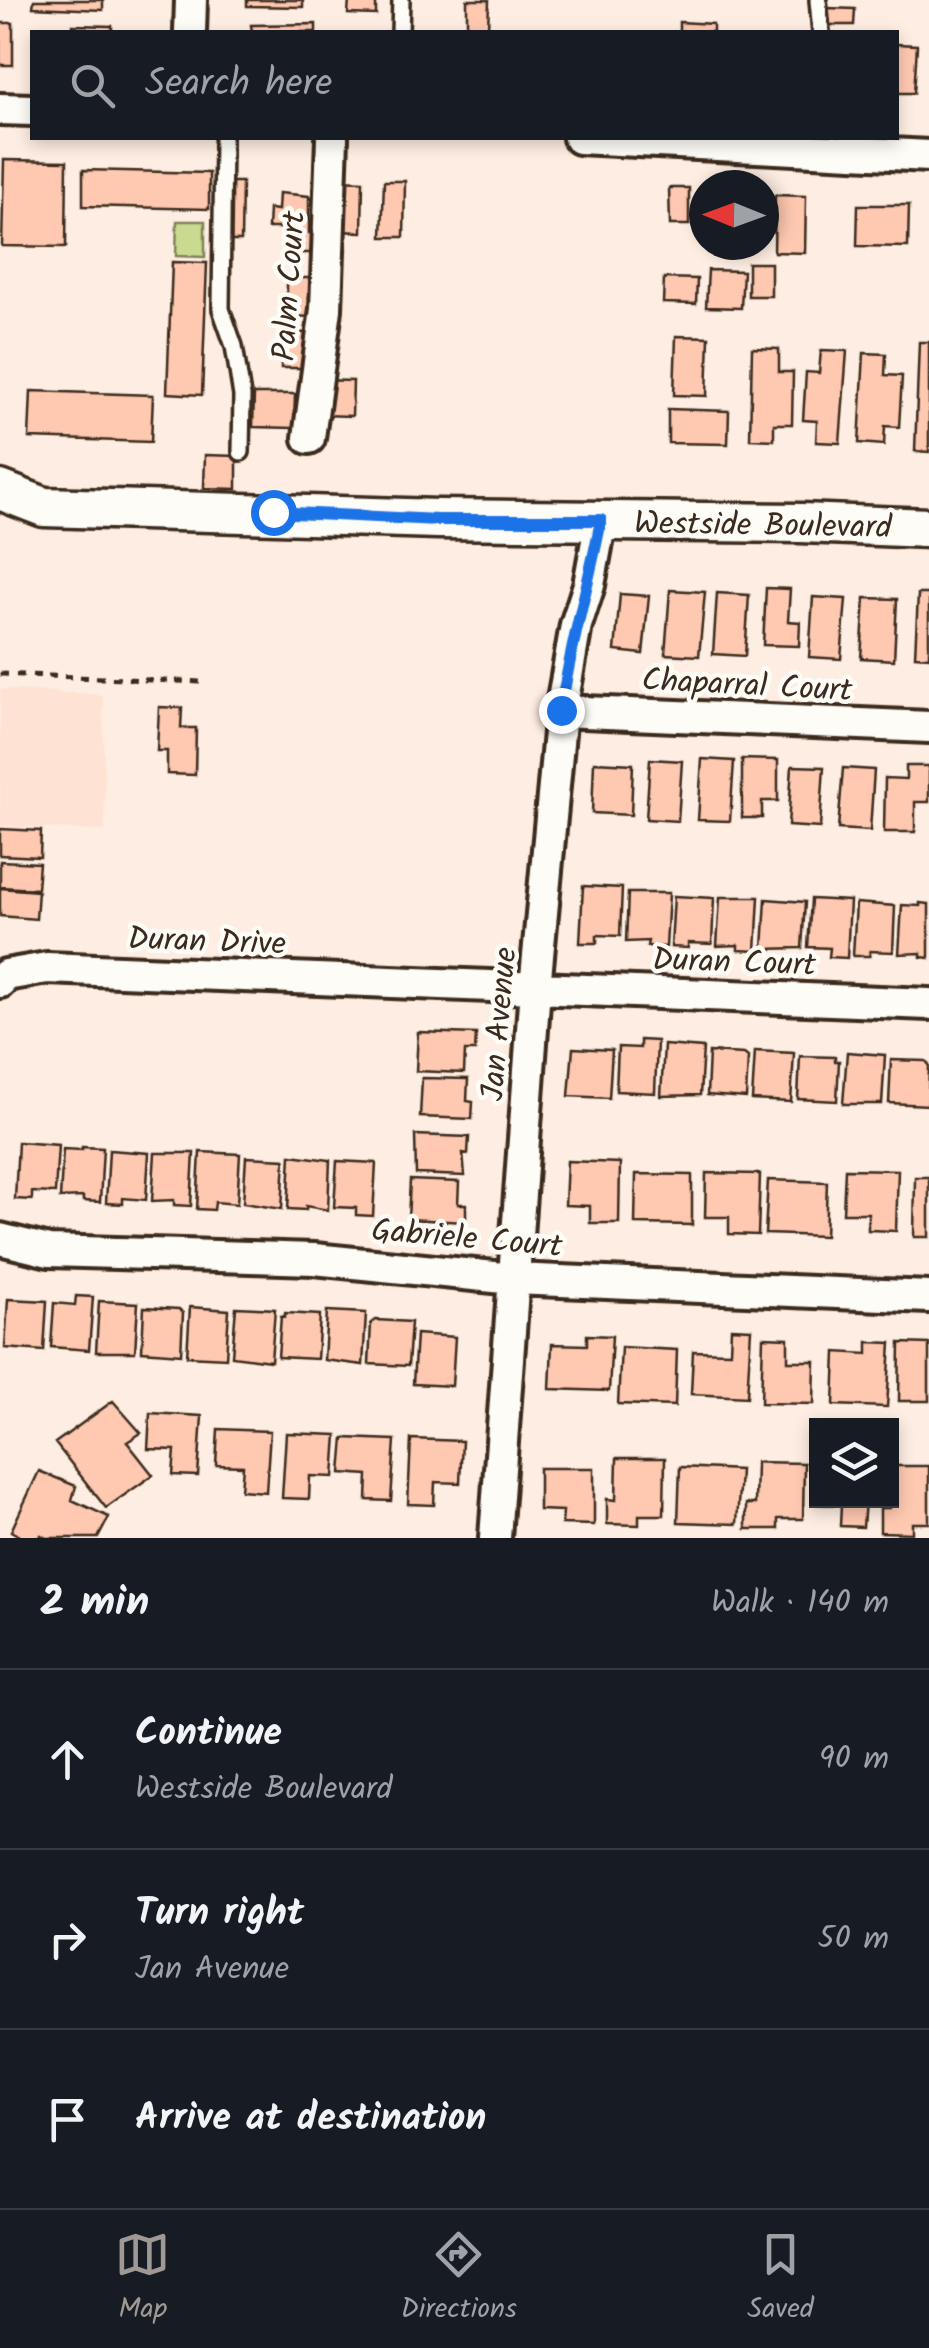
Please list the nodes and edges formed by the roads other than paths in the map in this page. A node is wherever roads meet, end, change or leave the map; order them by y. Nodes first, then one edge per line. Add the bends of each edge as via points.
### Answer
1 (191, 0) edge
2 (401, 0) edge
3 (818, 0) edge
4 (190, 30) edge
5 (400, 30) edge
6 (821, 30) edge
7 (0, 109) edge
8 (30, 110) edge
9 (223, 140) edge
10 (332, 140) edge
11 (650, 140) edge
12 (829, 145) edge
13 (929, 156) edge
14 (309, 438) dead end
15 (241, 452) dead end
16 (0, 490) edge
17 (601, 520) junction
18 (929, 528) edge
19 (561, 710) junction
20 (929, 727) edge
21 (0, 982) edge
22 (535, 988) junction
23 (929, 1004) edge
24 (0, 1239) edge
25 (514, 1279) junction
26 (929, 1297) edge
27 (495, 1538) edge

1 - 4 street
2 - 5 lane
3 - 6 lane
7 - 8 street
9 - 15 lane via 221,309 242,396
10 - 14 street, Palm Court via 326,309
11 - 12 street
12 - 13 street
16 - 17 street, Westside Boulevard via 44,507
17 - 18 street, Westside Boulevard
17 - 19 street, Jan Avenue
19 - 20 street, Chaparral Court
19 - 22 street, Jan Avenue
21 - 22 street, Duran Drive via 47,968
22 - 23 street, Duran Court
22 - 25 street, Jan Avenue
24 - 25 street, Gabriele Court via 49,1252 314,1259
25 - 26 street, Gabriele Court
25 - 27 street, Jan Avenue

